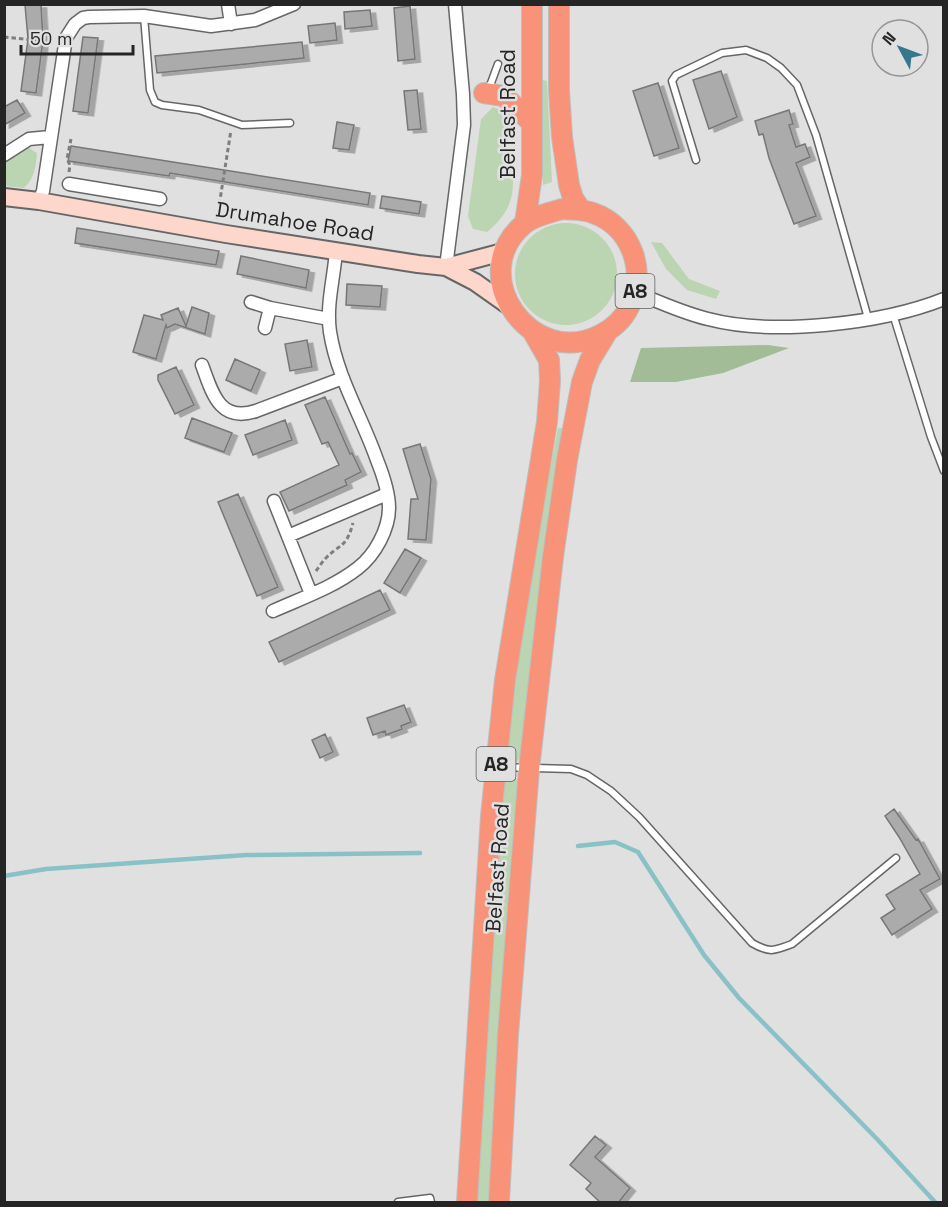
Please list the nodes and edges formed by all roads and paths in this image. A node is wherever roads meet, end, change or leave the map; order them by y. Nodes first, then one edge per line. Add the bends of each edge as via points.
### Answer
1 (228, 4) edge
2 (294, 4) edge
3 (455, 4) edge
4 (532, 4) edge
5 (559, 4) edge
6 (144, 16) junction
7 (231, 24) junction
8 (4, 37) edge
9 (65, 44) junction
10 (498, 64) dead end
11 (484, 93) junction
12 (464, 94) junction
13 (232, 122) junction
14 (531, 122) junction
15 (290, 123) dead end
16 (50, 136) junction
17 (71, 139) dead end
18 (4, 155) edge
19 (696, 160) dead end
20 (69, 184) joint
21 (143, 196) junction
22 (4, 197) edge
23 (160, 199) dead end
24 (39, 201) junction
25 (581, 210) junction
26 (138, 219) junction
27 (525, 223) junction
28 (216, 224) dead end
29 (336, 251) junction
30 (503, 252) junction
31 (446, 267) junction
32 (635, 292) junction
33 (944, 299) edge
34 (251, 302) dead end
35 (509, 306) junction
36 (270, 308) junction
37 (893, 315) junction
38 (868, 318) junction
39 (329, 319) junction
40 (265, 328) dead end
41 (533, 332) junction
42 (607, 332) junction
43 (202, 365) dead end
44 (343, 378) junction
45 (944, 471) edge
46 (387, 494) junction
47 (274, 501) dead end
48 (351, 509) junction
49 (288, 536) junction
50 (311, 594) junction
51 (273, 611) dead end
52 (496, 767) junction
53 (529, 769) junction
54 (896, 858) dead end
55 (399, 1203) edge
56 (431, 1203) edge
57 (467, 1203) edge
58 (499, 1203) edge

1 - 7 street
2 - 7 street via 255,20
3 - 12 street
4 - 14 highway, Belfast Road
5 - 25 highway via 564,157 569,186
6 - 7 street via 198,25
6 - 9 street via 83,18 71,28
6 - 13 lane via 150,90 155,102 199,110
8 - 9 path
9 - 16 street
10 - 11 lane
11 - 12 street
11 - 14 highway via 504,96
12 - 31 street via 464,125
13 - 15 lane
13 - 28 path
14 - 27 highway, Belfast Road via 532,175
16 - 18 street via 29,139
16 - 24 street via 44,191
17 - 20 path via 67,159
19 - 38 lane via 672,81 676,75 722,53 746,50 781,68 797,85 816,135
20 - 21 street
21 - 23 street
21 - 26 street
22 - 24 main road, Drumahoe Road
24 - 26 main road, Drumahoe Road
25 - 27 highway, A8 via 562,209
25 - 32 highway, A8 via 604,218 626,239 637,268
26 - 29 main road, Drumahoe Road
27 - 30 highway, A8
29 - 31 main road, Drumahoe Road
29 - 39 street
30 - 31 main road, Drumahoe Road
30 - 35 highway, A8 via 500,273
31 - 35 main road, Drumahoe Road
32 - 38 street via 689,314 737,325 803,327
32 - 42 highway, A8 via 620,321
33 - 37 street
34 - 36 street
35 - 41 highway, A8
36 - 39 street
36 - 40 street
37 - 38 street
37 - 45 lane
39 - 44 street
41 - 42 highway, A8 via 551,341 570,343
41 - 52 highway, Belfast Road / A8 via 549,360 549,401 505,680
42 - 53 highway, Belfast Road / A8 via 590,360 577,404 553,557
43 - 44 street via 217,402 242,413
44 - 46 street via 373,448
46 - 48 street
46 - 50 street via 387,518 368,559 344,578
47 - 49 street
48 - 49 street
48 - 50 path via 354,521 350,534 342,546 325,558 316,572
49 - 50 street
50 - 51 street
52 - 53 lane
52 - 57 highway, Belfast Road / A8
53 - 54 lane via 571,769 587,774 611,791 752,943 765,951 792,944
53 - 58 highway, Belfast Road / A8
55 - 56 lane via 430,1198

